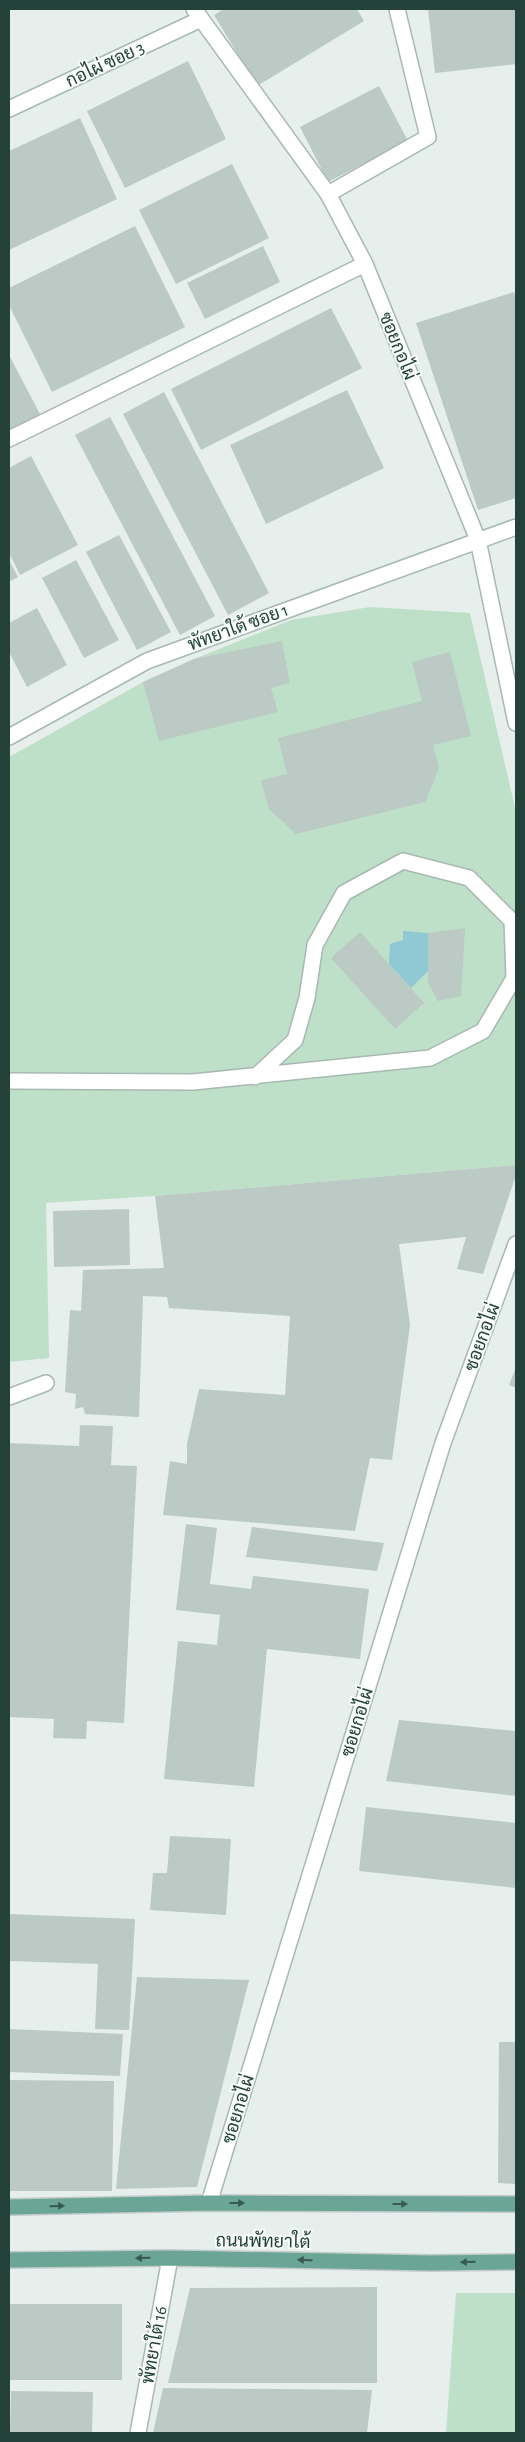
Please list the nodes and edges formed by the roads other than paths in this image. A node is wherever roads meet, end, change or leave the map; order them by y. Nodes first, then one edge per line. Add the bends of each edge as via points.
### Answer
1 (396, 9) edge
2 (197, 14) edge
3 (9, 110) edge
4 (328, 194) junction
5 (365, 264) junction
6 (9, 439) edge
7 (516, 528) edge
8 (478, 540) junction
9 (516, 723) edge
10 (9, 737) edge
11 (255, 1077) junction
12 (9, 1081) edge
13 (516, 1244) edge
14 (46, 1383) dead end
15 (9, 1397) edge
16 (209, 2203) junction
17 (516, 2204) edge
18 (9, 2207) edge
19 (170, 2258) junction
20 (9, 2260) edge
21 (516, 2262) edge
22 (138, 2433) edge

1 - 4 street via 428,137
2 - 3 street, กอไผ่ ซอย 3
2 - 4 street, ซอยกอไผ่
4 - 5 street, ซอยกอไผ่
5 - 6 street
5 - 8 street, ซอยกอไผ่
7 - 8 street, พัทยาใต้ ซอย 1
8 - 9 street, ซอยกอไผ่
8 - 10 street, พัทยาใต้ ซอย 1 via 148,660
11 - 11 street via 295,1040 307,998 315,946 344,893 403,861 469,878 512,920 514,978 483,1031 430,1058
11 - 12 street via 193,1082
13 - 16 street, ซอยกอไผ่ via 443,1443
14 - 15 street
16 -> 17 main road, ถนนพัทยาใต้
18 -> 16 main road, ถนนพัทยาใต้
19 -> 20 main road, ถนนพัทยาใต้
21 -> 19 main road, ถนนพัทยาใต้
19 - 22 street, พัทยาใต้ 16

